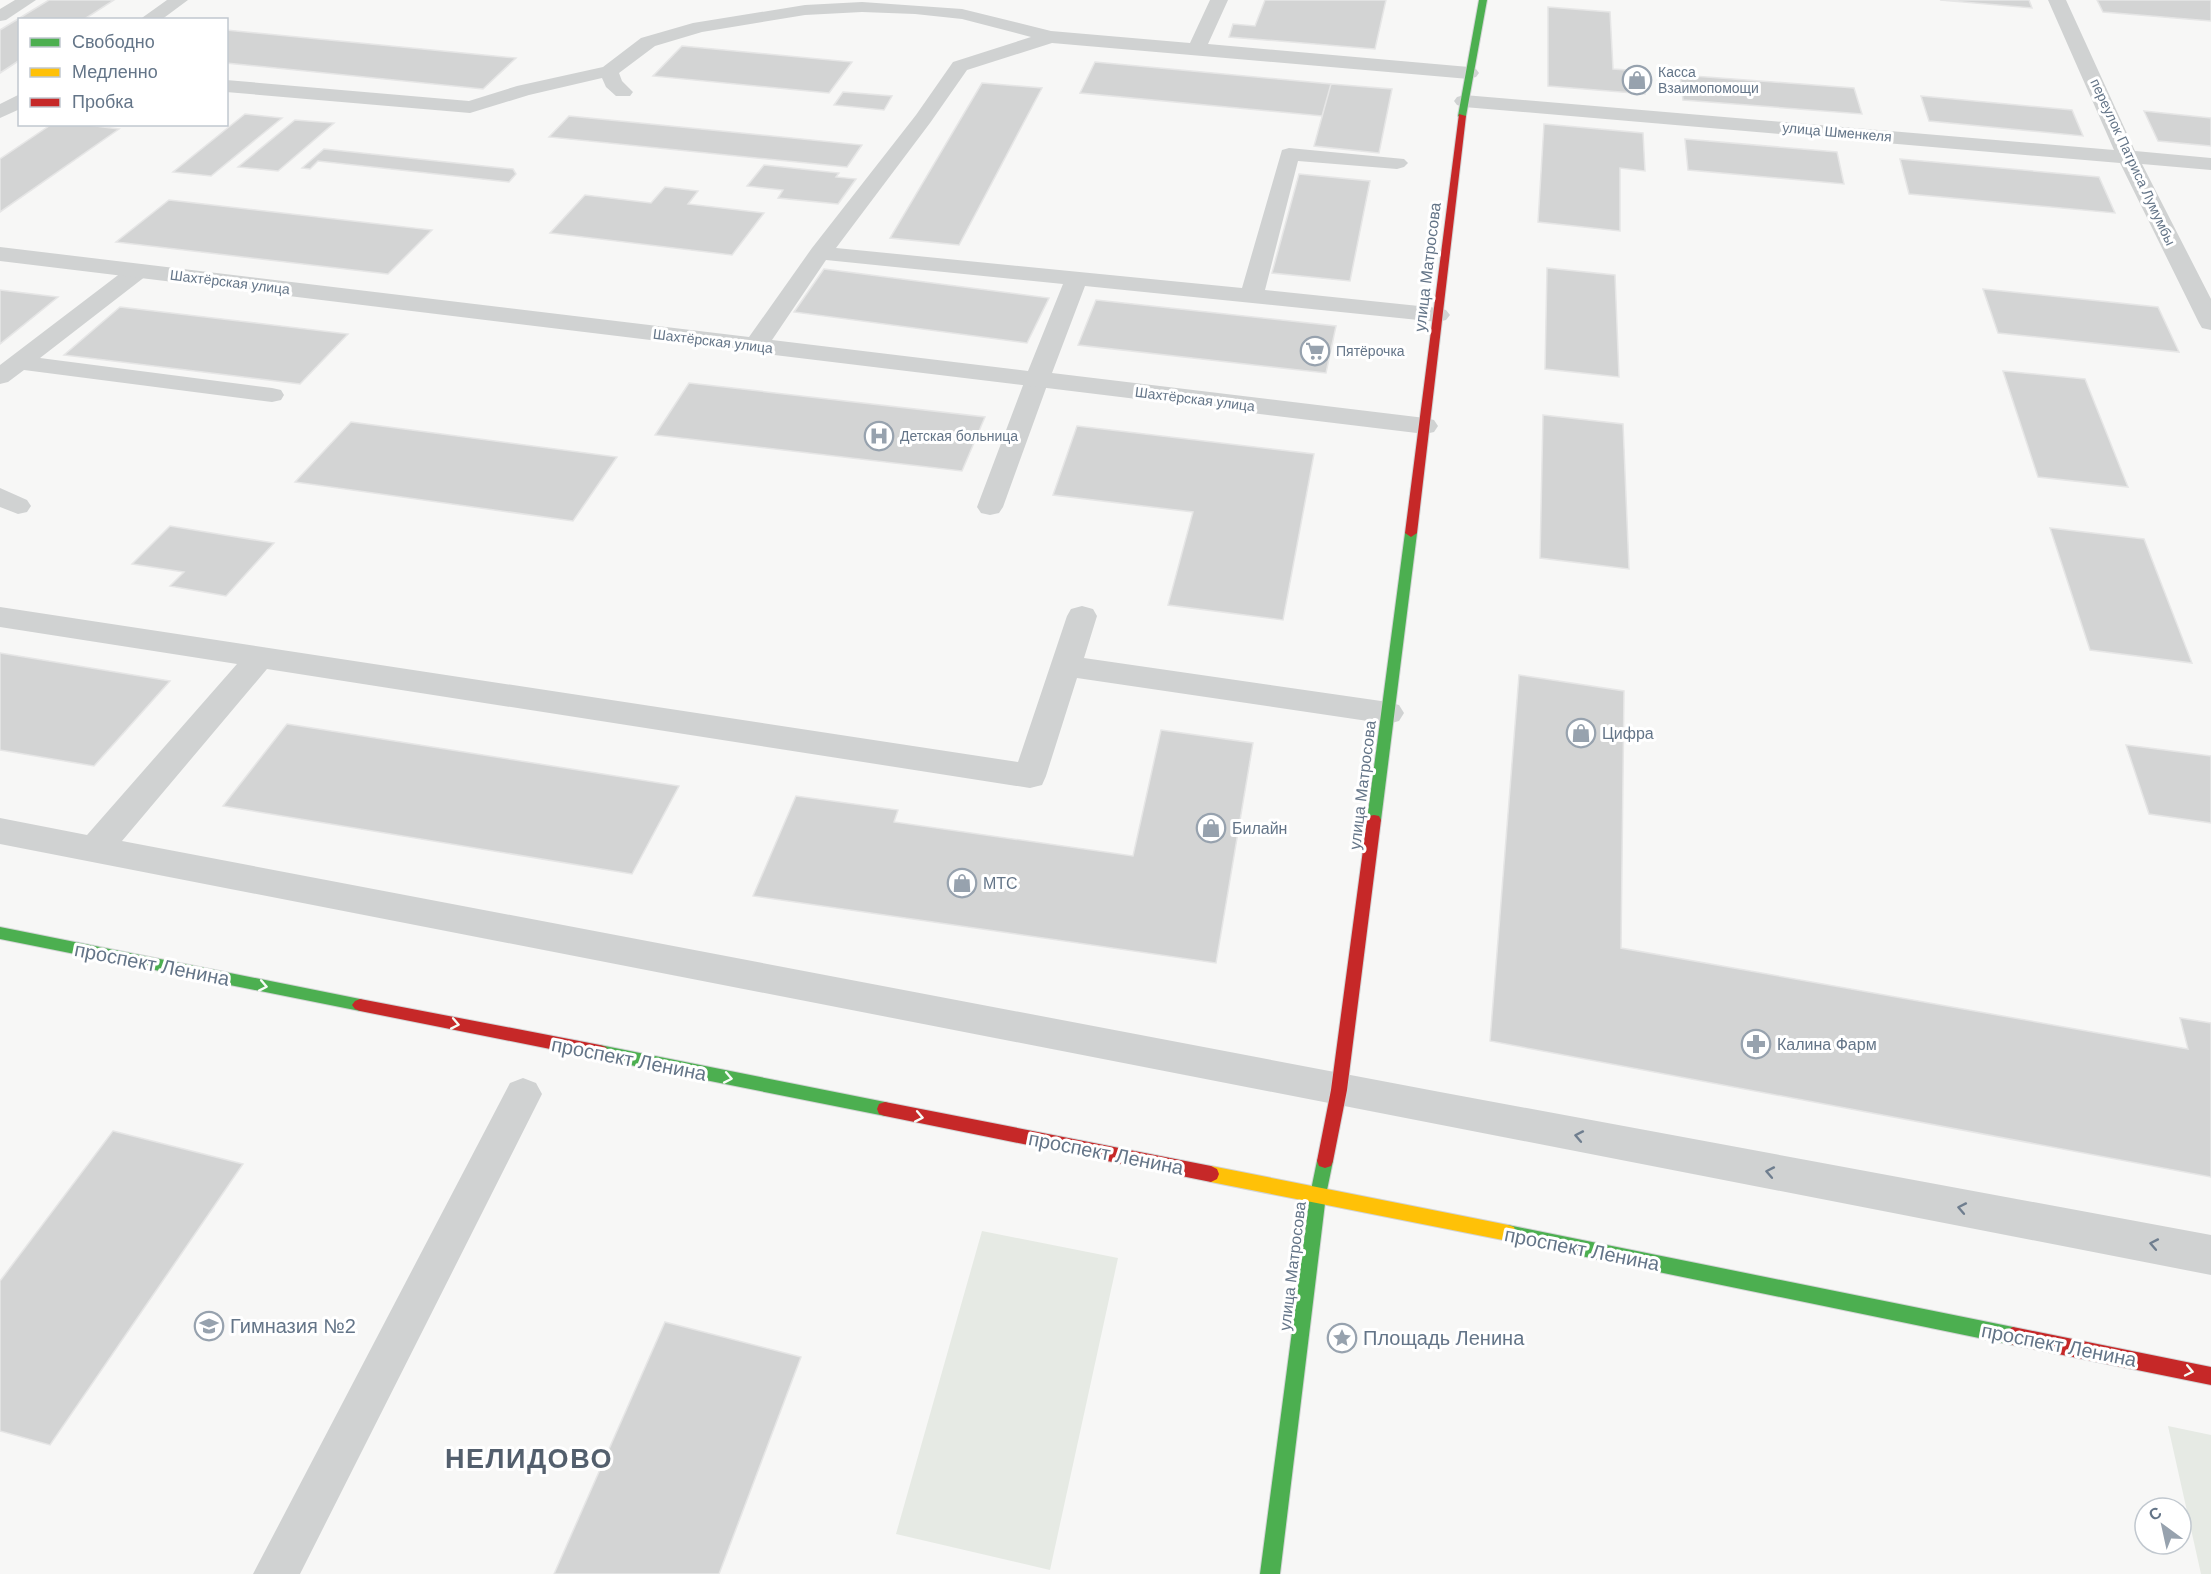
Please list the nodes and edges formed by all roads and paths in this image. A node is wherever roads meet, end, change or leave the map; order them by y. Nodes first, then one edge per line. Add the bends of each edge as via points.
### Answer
1 (27, 0) edge
2 (179, 0) edge
3 (1219, 0) edge
4 (1483, 0) edge
5 (2057, 0) edge
6 (0, 16) edge
7 (151, 18) edge
8 (1051, 37) junction
9 (1196, 49) junction
10 (609, 71) junction
11 (1469, 73) junction
12 (228, 86) edge
13 (623, 92) dead end
14 (18, 101) edge
15 (1464, 101) junction
16 (0, 112) edge
17 (2127, 156) junction
18 (1397, 163) dead end
19 (2211, 164) edge
20 (820, 253) junction
21 (0, 254) edge
22 (138, 271) junction
23 (1077, 278) junction
24 (1252, 296) junction
25 (1438, 315) junction
26 (2211, 323) edge
27 (755, 346) junction
28 (20, 362) junction
29 (0, 377) edge
30 (1036, 380) junction
31 (272, 395) dead end
32 (1425, 426) junction
33 (990, 507) dead end
34 (1082, 616) dead end
35 (0, 617) edge
36 (260, 657) junction
37 (1066, 666) junction
38 (1388, 713) junction
39 (0, 831) edge
40 (95, 849) junction
41 (0, 933) edge
42 (1339, 1090) junction
43 (523, 1095) dead end
44 (1318, 1195) junction
45 (2211, 1255) edge
46 (2211, 1376) edge
47 (276, 1574) edge
48 (1270, 1574) edge

1 - 6 lane
2 - 7 street
3 - 9 street
4 - 11 main road, улица Матросова
5 - 17 street, переулок Патриса Лумумбы
8 - 9 street
8 - 10 street via 962,14 862,7 805,10 700,27 648,42
8 - 20 street via 960,66
9 - 11 street
10 - 12 street via 470,107
10 - 13 street via 613,83
11 - 15 main road, улица Матросова
14 - 16 street
15 - 17 street, улица Шменкеля
15 - 25 main road, улица Матросова
17 - 19 street, улица Шменкеля
17 - 26 street, переулок Патриса Лумумбы
18 - 24 street via 1289,154
20 - 23 street
20 - 27 street
21 - 22 street, Шахтёрская улица
22 - 27 street, Шахтёрская улица
22 - 28 lane
23 - 24 street
23 - 30 street
24 - 25 street
25 - 32 main road, улица Матросова
27 - 30 street, Шахтёрская улица
28 - 29 lane
28 - 31 lane
30 - 32 street, Шахтёрская улица
30 - 33 lane
32 - 38 main road, улица Матросова
34 - 37 street
35 - 36 street
36 - 37 street via 1030,776
36 - 40 street
37 - 38 street
38 - 42 main road, улица Матросова
39 - 40 street
40 - 42 street
41 -> 44 main road, проспект Ленина
42 - 44 main road, улица Матросова
45 -> 42 street
43 - 47 lane
44 -> 46 main road, проспект Ленина
44 - 48 main road, улица Матросова

